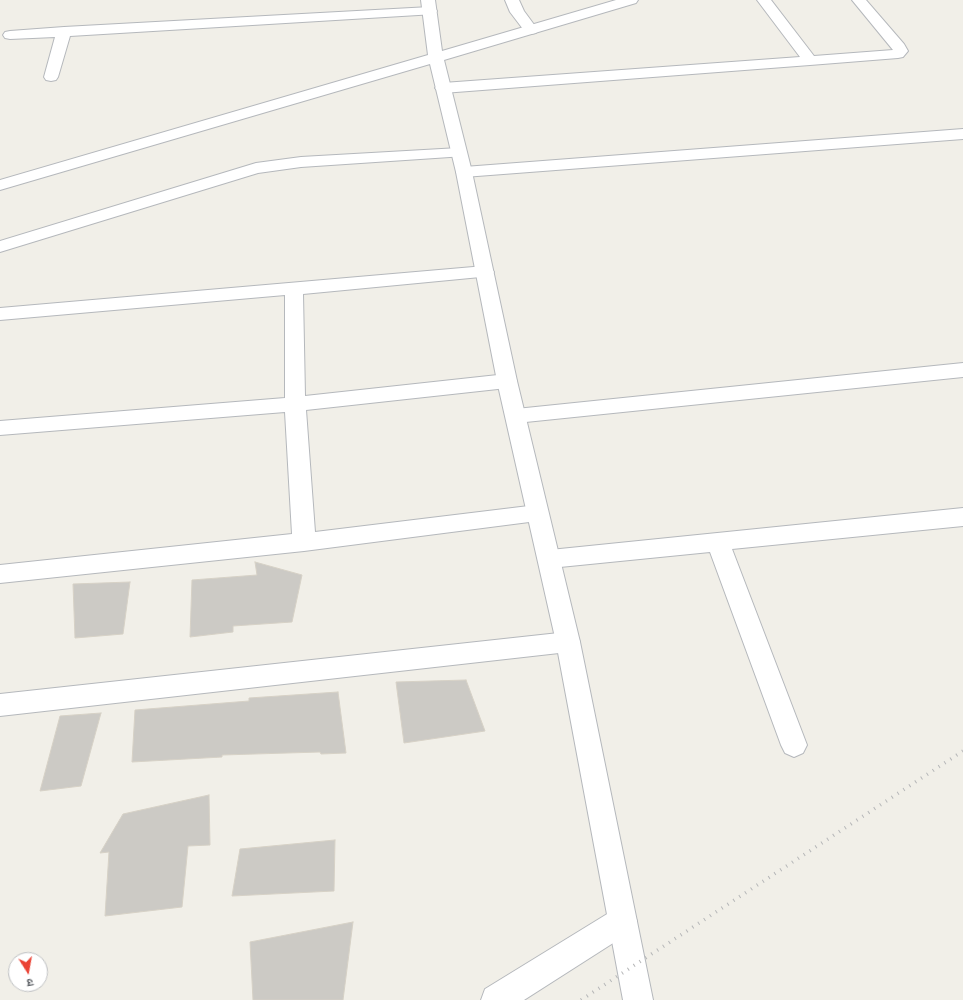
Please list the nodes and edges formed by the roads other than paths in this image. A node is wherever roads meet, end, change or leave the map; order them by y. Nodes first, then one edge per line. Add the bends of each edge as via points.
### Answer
1 (512, 0) edge
2 (631, 0) edge
3 (764, 0) edge
4 (859, 0) edge
5 (429, 6) edge
6 (531, 30) junction
7 (64, 32) junction
8 (10, 35) dead end
9 (436, 58) junction
10 (810, 61) junction
11 (51, 77) dead end
12 (443, 88) junction
13 (963, 134) edge
14 (461, 163) junction
15 (0, 185) edge
16 (0, 247) edge
17 (485, 272) junction
18 (294, 289) junction
19 (0, 314) edge
20 (963, 370) edge
21 (507, 381) junction
22 (295, 404) junction
23 (516, 416) junction
24 (0, 428) edge
25 (538, 513) junction
26 (963, 517) edge
27 (304, 542) junction
28 (718, 542) junction
29 (550, 559) junction
30 (0, 574) edge
31 (568, 642) junction
32 (0, 705) edge
33 (794, 745) dead end
34 (622, 921) junction
35 (496, 1000) edge
36 (638, 1000) edge

1 - 6 street via 517,12
2 - 6 street
3 - 10 street
4 - 10 street via 901,51 893,55
5 - 7 street
5 - 9 street
6 - 9 street
7 - 8 street
7 - 11 street
9 - 12 street
9 - 15 street
10 - 12 street
12 - 14 street
13 - 14 street
14 - 16 street via 301,162 256,168
14 - 17 street
17 - 18 street
17 - 21 street
18 - 19 street
18 - 22 street
20 - 23 street
21 - 22 street
21 - 23 street
22 - 24 street
22 - 27 street
23 - 25 street
25 - 27 street
25 - 29 street
26 - 28 street
27 - 30 street
28 - 29 street
28 - 33 street
29 - 31 street
31 - 32 street
31 - 34 street
34 - 35 street
34 - 36 street

